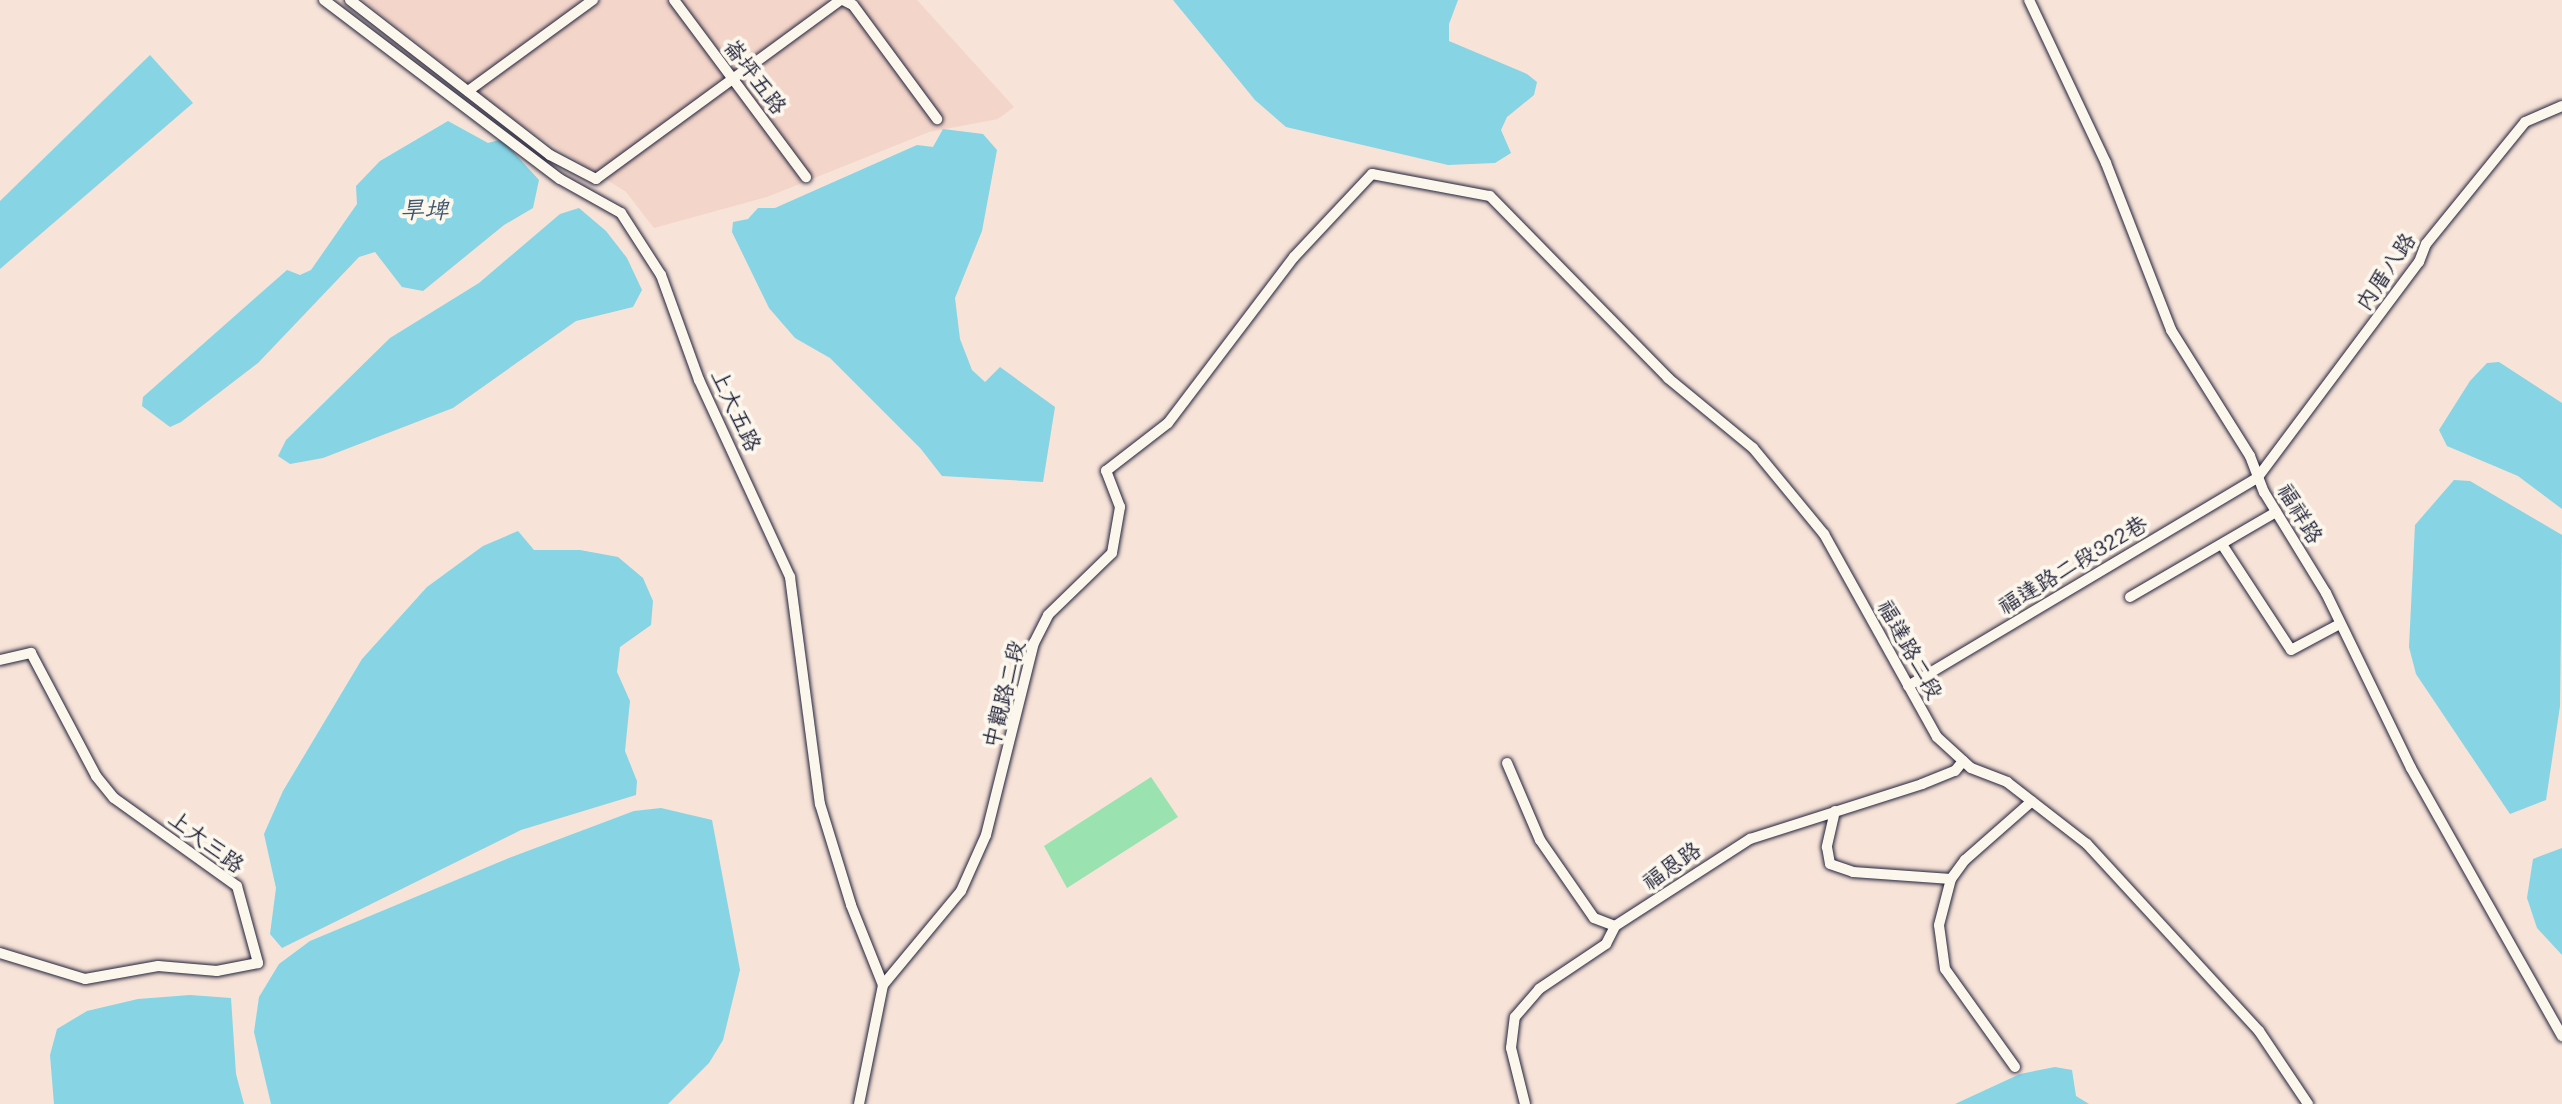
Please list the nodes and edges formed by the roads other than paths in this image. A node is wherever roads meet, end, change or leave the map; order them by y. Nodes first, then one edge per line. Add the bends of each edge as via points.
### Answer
1 (324, 0) edge
2 (350, 0) edge
3 (593, 0) edge
4 (674, 0) edge
5 (842, 0) edge
6 (2029, 0) edge
7 (736, 81) junction
8 (468, 91) junction
9 (2562, 106) edge
10 (937, 119) dead end
11 (582, 174) junction
12 (806, 177) dead end
13 (586, 192) junction
14 (1490, 196) joint
15 (2258, 477) junction
16 (2276, 512) junction
17 (2223, 546) junction
18 (2130, 597) dead end
19 (2340, 624) junction
20 (0, 660) edge
21 (1908, 686) junction
22 (1963, 761) junction
23 (1507, 763) dead end
24 (2032, 801) junction
25 (1835, 811) junction
26 (1951, 879) junction
27 (1615, 926) junction
28 (0, 953) edge
29 (883, 985) junction
30 (2562, 1036) edge
31 (2015, 1067) dead end
32 (859, 1104) edge
33 (1525, 1104) edge
34 (2308, 1104) edge

1 - 13 street, 上大五路 via 560,179
2 - 8 street
3 - 8 street
4 - 7 street, 崙坪五路
5 - 7 street
5 - 10 street via 853,5
6 - 15 street, 福祥路 via 2106,163 2171,330
7 - 11 street via 601,179
7 - 12 street, 崙坪五路
8 - 11 street
9 - 15 street, 內厝八路 via 2525,122 2442,224 2305,420
11 - 13 street
13 - 29 street, 上大五路 via 621,213 661,275 699,380 781,552 804,664 820,804
14 - 21 street, 福達路二段 via 1668,378 1753,448 1789,486 1838,557
14 - 29 street, 中觀路二段 via 1372,174 1294,257 1168,423 1106,471 1120,507 1112,553 1048,615 1034,643 986,835 961,891
15 - 16 street, 福祥路
15 - 21 street, 福達路二段322巷
16 - 17 street
16 - 19 street, 福祥路
17 - 18 street
17 - 19 street via 2291,650
19 - 30 street, 福祥路 via 2411,768
20 - 28 street, 上大三路 via 31,653 96,776 114,798 237,886 258,963 217,971 158,966 85,979
21 - 22 street, 福達路二段 via 1937,737
22 - 24 street, 福達路二段
22 - 25 street, 福恩路 via 1955,771 1922,784
23 - 27 street via 1540,840 1594,918
24 - 26 street
24 - 34 street, 福達路二段 via 2087,844 2259,1031
25 - 26 street via 1827,847 1830,864 1853,872
25 - 27 street, 福恩路 via 1750,839
26 - 31 street via 1939,925 1945,969
27 - 33 street, 福恩路 via 1606,944 1539,989 1515,1017 1511,1048
29 - 32 street, 中觀路二段

